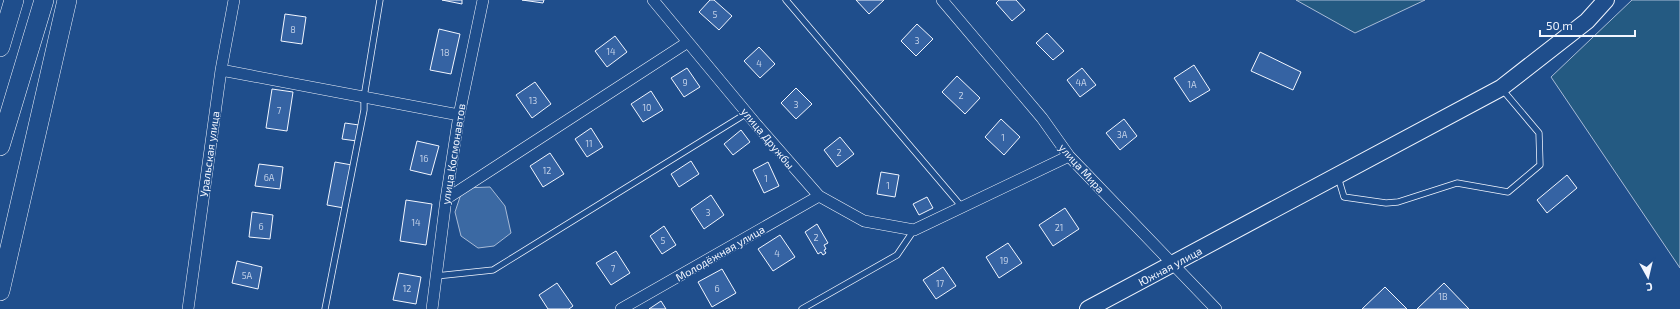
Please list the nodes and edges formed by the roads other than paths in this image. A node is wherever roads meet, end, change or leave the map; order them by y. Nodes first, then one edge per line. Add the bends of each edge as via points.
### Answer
1 (14, 0) edge
2 (44, 0) edge
3 (67, 0) edge
4 (234, 0) edge
5 (380, 0) edge
6 (483, 0) edge
7 (653, 0) edge
8 (786, 0) edge
9 (942, 0) edge
10 (1606, 0) edge
11 (688, 42) junction
12 (0, 47) edge
13 (221, 70) junction
14 (1500, 88) junction
15 (364, 97) junction
16 (747, 114) junction
17 (459, 115) junction
18 (0, 146) edge
19 (1069, 156) junction
20 (1338, 175) junction
21 (819, 196) junction
22 (446, 199) junction
23 (962, 207) junction
24 (914, 230) junction
25 (1174, 264) junction
26 (436, 276) junction
27 (0, 292) edge
28 (188, 309) edge
29 (326, 309) edge
30 (432, 309) edge
31 (621, 309) edge
32 (802, 309) edge
33 (1088, 309) edge
34 (1216, 309) edge

1 - 12 highway
2 - 18 highway
3 - 27 highway
4 - 13 street, Уральская улица
5 - 15 lane
6 - 17 street, улица Космонавтов
7 - 11 street, улица Дружбы
8 - 23 lane
9 - 19 street, улица Мира via 1042,118
10 - 14 main road, Южная улица via 1587,20
11 - 16 street, улица Дружбы
11 - 22 street
13 - 15 street
13 - 28 street, Уральская улица
14 - 20 main road, Южная улица
14 - 20 lane via 1538,133 1540,165 1508,192 1457,183 1398,202 1386,203 1344,197
15 - 17 street
15 - 29 lane via 364,110
16 - 21 street, улица Дружбы
16 - 26 lane via 493,270
17 - 22 street, улица Космонавтов
19 - 23 street
19 - 25 street, улица Мира
20 - 25 main road, Южная улица
21 - 24 street, улица Дружбы via 864,221
21 - 31 street, Молодёжная улица
22 - 26 street, улица Космонавтов
23 - 24 street
24 - 32 lane via 896,255
25 - 33 main road, Южная улица
25 - 34 street, улица Мира
26 - 30 street, улица Космонавтов

